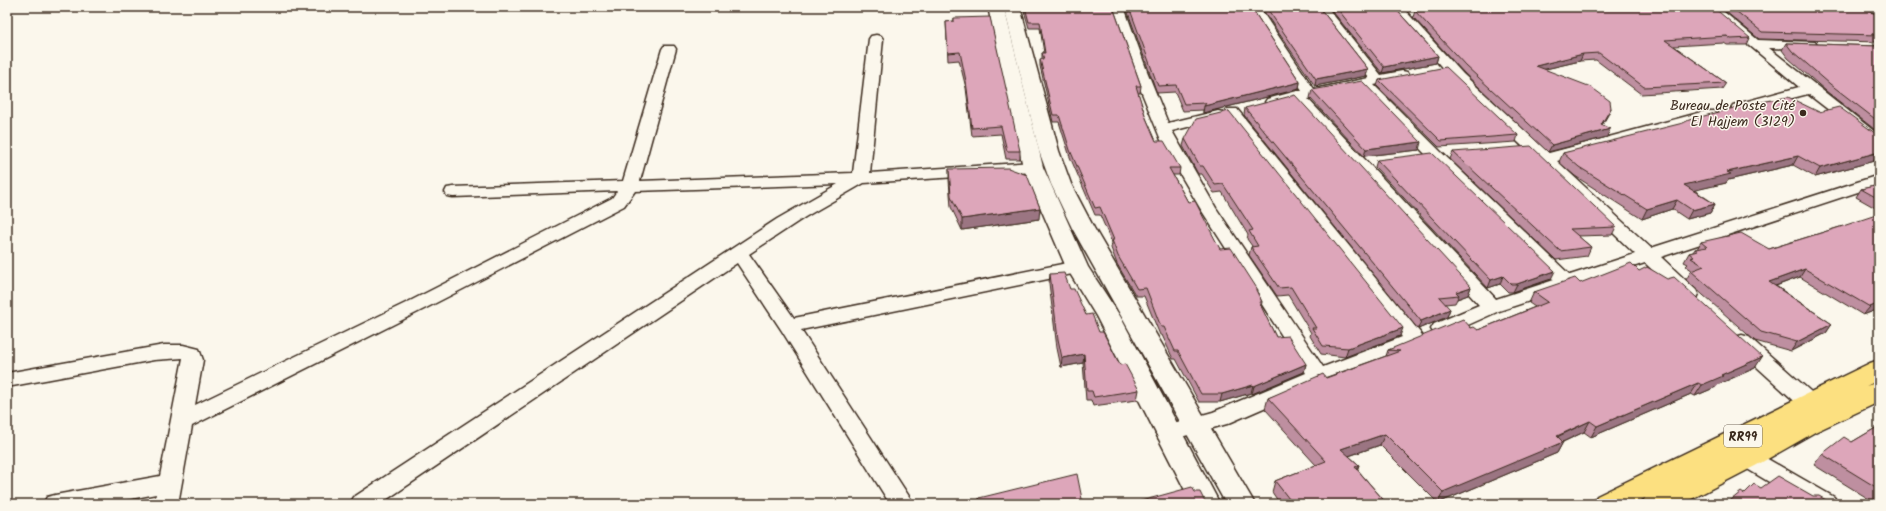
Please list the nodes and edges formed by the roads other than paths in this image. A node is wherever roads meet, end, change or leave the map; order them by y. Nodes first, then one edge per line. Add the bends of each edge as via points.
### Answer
1 (996, 7) edge
2 (1012, 7) edge
3 (1118, 7) edge
4 (1253, 7) edge
5 (1320, 7) edge
6 (1710, 7) edge
7 (1404, 11) edge
8 (876, 39) dead end
9 (1757, 44) junction
10 (1820, 46) edge
11 (670, 49) dead end
12 (1416, 73) edge
13 (1371, 81) junction
14 (1810, 89) junction
15 (1304, 94) junction
16 (1261, 104) edge
17 (1163, 129) junction
18 (1879, 142) edge
19 (1533, 147) junction
20 (1510, 148) edge
21 (1457, 152) edge
22 (1434, 154) junction
23 (1412, 157) edge
24 (1546, 159) junction
25 (1033, 168) junction
26 (861, 178) junction
27 (1879, 180) edge
28 (630, 186) junction
29 (452, 192) dead end
30 (739, 253) junction
31 (1646, 256) junction
32 (1077, 267) junction
33 (1567, 282) junction
34 (1699, 303) edge
35 (1492, 307) junction
36 (789, 326) junction
37 (1728, 330) edge
38 (1415, 340) junction
39 (1879, 369) edge
40 (1319, 376) junction
41 (7, 380) edge
42 (1879, 391) edge
43 (1810, 404) junction
44 (182, 421) junction
45 (1195, 424) junction
46 (1167, 433) junction
47 (1737, 451) junction
48 (167, 494) edge
49 (55, 504) edge
50 (362, 504) edge
51 (902, 504) edge
52 (1206, 504) edge
53 (1241, 504) edge
54 (1607, 504) edge
55 (1656, 504) edge
56 (1826, 504) edge

1 - 25 street
2 - 45 street via 1040,120 1062,184 1083,228
3 - 17 street
4 - 15 street
5 - 13 street
6 - 9 street
7 - 19 street via 1440,68
8 - 26 street
9 - 10 street
9 - 14 street
11 - 28 street
12 - 13 street
13 - 15 street
13 - 22 street
14 - 18 street
14 - 24 street
15 - 16 street
15 - 35 street
17 - 38 street via 1240,110
17 - 40 street via 1208,208
19 - 20 street
19 - 24 street
21 - 22 street
22 - 23 street
22 - 33 street
24 - 31 street
25 - 26 street
25 - 32 street
26 - 28 street
26 - 30 street via 808,206
27 - 31 street
28 - 29 street
28 - 44 street via 618,202 575,225
30 - 36 street
30 - 50 street
31 - 33 street
31 - 34 street
32 - 36 street
32 - 46 street via 1108,316
33 - 35 street
35 - 38 street
36 - 51 street
37 - 43 street
38 - 40 street
39 - 43 main road, RR99
40 - 45 street via 1219,418
41 - 44 street via 154,353 185,351 192,354 193,360
42 - 47 main road, RR99 via 1806,425
43 - 47 main road, RR99
44 - 48 street
45 - 46 street
45 - 53 street
46 - 52 street
47 - 54 main road, RR99
47 - 55 main road, RR99
47 - 56 street
48 - 49 street

